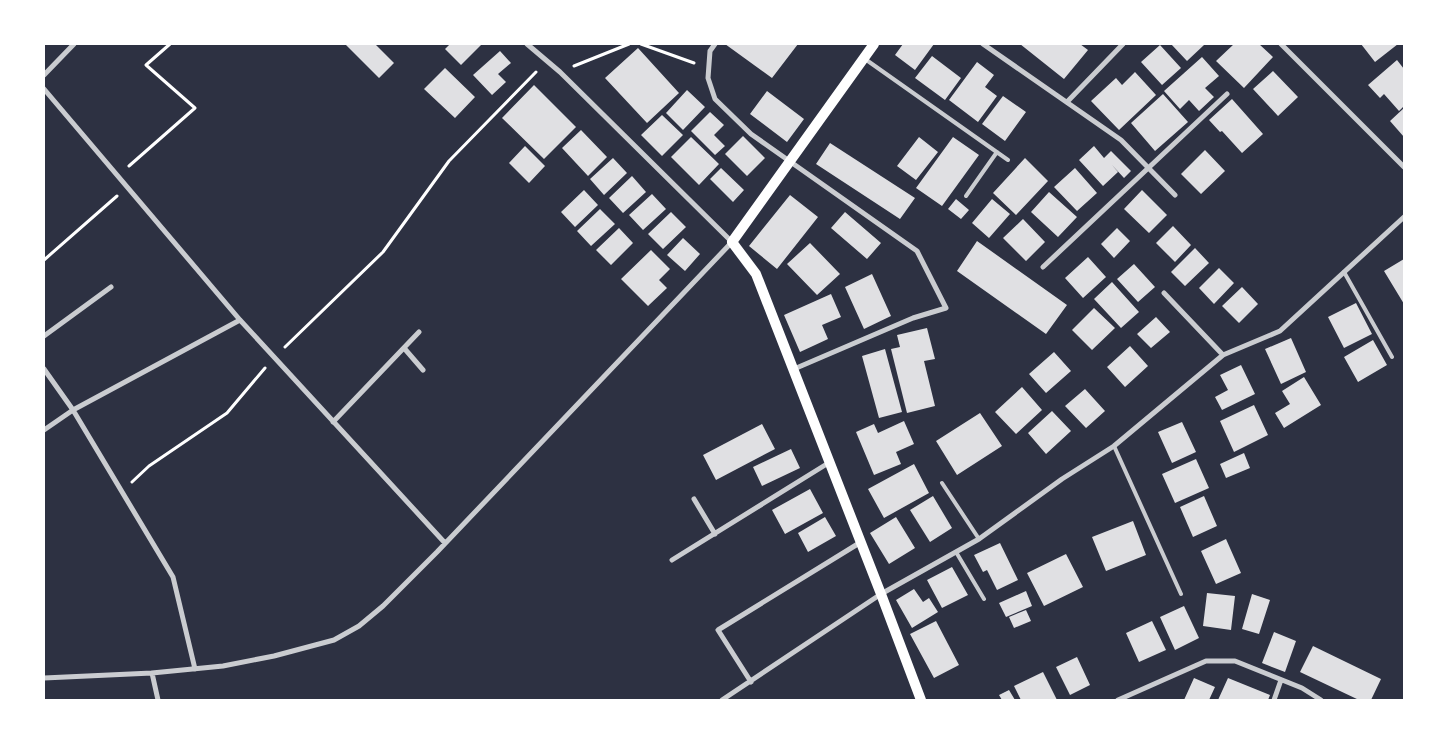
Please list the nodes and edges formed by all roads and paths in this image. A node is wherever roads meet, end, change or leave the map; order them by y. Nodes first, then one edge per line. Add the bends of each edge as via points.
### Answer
1 (74, 44) edge
2 (170, 44) edge
3 (528, 44) edge
4 (629, 44) edge
5 (641, 44) edge
6 (715, 44) edge
7 (874, 44) edge
8 (983, 44) edge
9 (1123, 44) edge
10 (1281, 44) edge
11 (864, 58) junction
12 (547, 61) junction
13 (709, 68) junction
14 (560, 72) junction
15 (44, 75) edge
16 (44, 89) edge
17 (1227, 94) dead end
18 (1067, 102) junction
19 (997, 152) junction
20 (1008, 160) dead end
21 (790, 161) junction
22 (1404, 166) edge
23 (1148, 168) junction
24 (118, 176) junction
25 (127, 187) junction
26 (1175, 195) dead end
27 (966, 196) dead end
28 (1404, 217) edge
29 (732, 242) junction
30 (44, 260) edge
31 (1042, 267) dead end
32 (1344, 272) junction
33 (111, 287) dead end
34 (1164, 293) dead end
35 (240, 320) junction
36 (419, 332) dead end
37 (44, 336) edge
38 (404, 348) junction
39 (1223, 355) junction
40 (1392, 357) dead end
41 (274, 358) junction
42 (793, 369) junction
43 (44, 370) edge
44 (422, 370) dead end
45 (73, 410) junction
46 (333, 422) junction
47 (44, 430) edge
48 (1114, 446) junction
49 (830, 462) junction
50 (942, 483) dead end
51 (122, 491) junction
52 (694, 499) dead end
53 (715, 534) junction
54 (979, 539) junction
55 (861, 542) junction
56 (445, 543) junction
57 (956, 552) junction
58 (672, 560) dead end
59 (881, 594) junction
60 (1181, 594) dead end
61 (984, 598) dead end
62 (195, 669) junction
63 (152, 673) junction
64 (44, 678) edge
65 (1281, 680) junction
66 (751, 682) junction
67 (158, 700) edge
68 (722, 700) edge
69 (921, 700) edge
70 (1118, 700) edge
71 (1274, 700) edge
72 (1321, 700) edge

1 - 15 street
2 - 24 path via 146,65 195,108
3 - 12 street
4 - 14 path
5 - 13 path
6 - 13 street via 710,50
7 - 11 main road
8 - 18 street
9 - 18 street
10 - 22 street
11 - 19 lane
11 - 21 main road
12 - 14 street
12 - 41 path via 449,160 383,252
13 - 21 street via 708,78 715,99 751,134
14 - 29 street
16 - 24 street
17 - 23 street
18 - 23 street via 1122,140
19 - 20 lane
19 - 27 lane
21 - 29 main road
21 - 42 street via 917,251 946,308 913,318
23 - 26 street
23 - 31 street
24 - 25 street
25 - 30 path
25 - 35 street
28 - 32 street
29 - 42 main road via 756,274
29 - 56 street
32 - 39 street via 1280,331
32 - 40 lane
33 - 37 street
34 - 39 street
35 - 41 street
35 - 45 street
36 - 38 street
38 - 44 street
38 - 46 street
39 - 48 street
41 - 46 street
41 - 51 path via 227,414 149,466
42 - 49 main road
43 - 45 street
45 - 47 street
45 - 51 street
46 - 56 street
48 - 54 street
48 - 60 lane
49 - 53 street
49 - 55 main road
50 - 54 lane
51 - 62 street via 173,577
52 - 53 street
53 - 58 street
54 - 57 street
55 - 59 main road
55 - 66 street via 718,630
56 - 62 street via 383,606 360,626 334,640 274,656
57 - 59 street
57 - 61 lane
59 - 66 street
59 - 69 main road
62 - 63 street
63 - 64 street
63 - 67 street
65 - 70 street via 1235,661 1206,661
65 - 71 street
65 - 72 street
66 - 68 street

